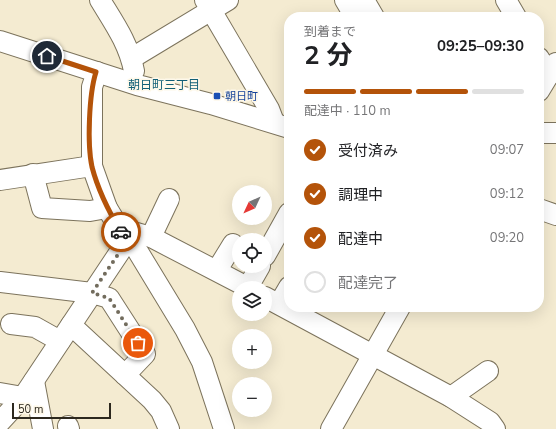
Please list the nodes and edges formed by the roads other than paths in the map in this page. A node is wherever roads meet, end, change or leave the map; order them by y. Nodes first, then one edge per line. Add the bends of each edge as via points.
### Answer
1 (100, 0) edge
2 (228, 0) edge
3 (345, 0) edge
4 (364, 0) edge
5 (506, 0) edge
6 (208, 5) edge
7 (352, 12) edge
8 (371, 12) edge
9 (513, 12) edge
10 (0, 41) edge
11 (132, 58) junction
12 (96, 72) junction
13 (137, 84) junction
14 (281, 125) edge
15 (544, 133) edge
16 (556, 133) edge
17 (92, 166) junction
18 (33, 174) junction
19 (0, 180) edge
20 (169, 199) dead end
21 (107, 208) junction
22 (544, 211) edge
23 (556, 215) edge
24 (284, 222) edge
25 (151, 237) junction
26 (127, 241) junction
27 (272, 243) edge
28 (232, 246) edge
29 (217, 270) junction
30 (237, 281) edge
31 (0, 282) edge
32 (284, 288) edge
33 (272, 291) edge
34 (92, 293) junction
35 (272, 298) edge
36 (284, 303) edge
37 (397, 312) edge
38 (316, 314) edge
39 (11, 324) dead end
40 (65, 333) junction
41 (374, 356) junction
42 (488, 371) dead end
43 (125, 375) junction
44 (29, 389) junction
45 (0, 393) edge
46 (451, 396) junction
47 (0, 422) edge
48 (43, 429) edge
49 (169, 429) edge
50 (224, 429) edge
51 (331, 429) edge
52 (495, 429) edge

1 - 11 street
2 - 6 street
3 - 7 street
4 - 8 street
5 - 9 street
6 - 11 street
6 - 14 street
10 - 12 street
11 - 13 street
12 - 13 street
12 - 17 street via 92,87
13 - 14 street
15 - 16 street
17 - 18 street
17 - 21 street
18 - 19 street
18 - 21 street via 42,208
20 - 25 street
21 - 26 street
22 - 23 street
24 - 27 street
25 - 26 street via 130,232
25 - 29 street
26 - 34 street
26 - 50 street via 134,245 189,336 202,362
28 - 29 street
29 - 30 street
31 - 34 street
32 - 33 street
34 - 40 street
34 - 43 street via 109,298 145,354
35 - 36 street
37 - 41 street
38 - 41 street
39 - 40 street
40 - 43 street
40 - 44 street
41 - 46 street
41 - 51 street
42 - 46 street
43 - 49 street via 161,411
44 - 45 street
44 - 47 street
44 - 48 street
46 - 52 street via 490,422

